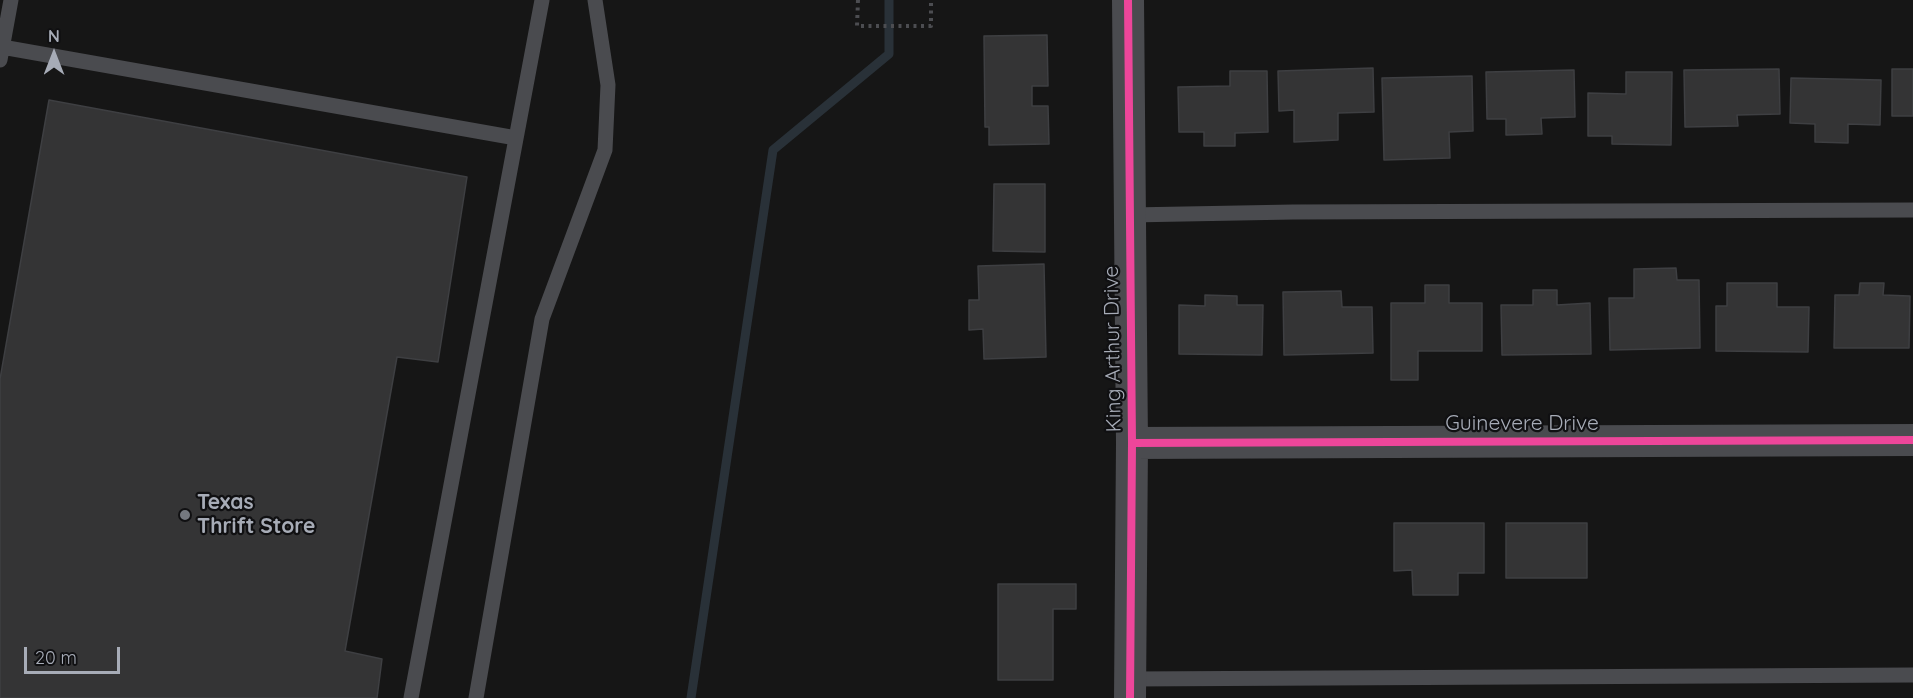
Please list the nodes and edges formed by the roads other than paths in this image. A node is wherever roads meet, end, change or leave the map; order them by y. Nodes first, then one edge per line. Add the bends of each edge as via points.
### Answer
1 (11, 0) edge
2 (542, 0) edge
3 (595, 0) edge
4 (1128, 0) edge
5 (1, 54) edge
6 (516, 138) junction
7 (1913, 210) edge
8 (1130, 215) junction
9 (1913, 440) edge
10 (1132, 443) junction
11 (1913, 675) edge
12 (1130, 688) edge
13 (411, 698) edge
14 (476, 698) edge

1 - 5 lane
2 - 6 lane
3 - 14 lane via 608,85 605,150 542,320
4 - 8 street, King Arthur Drive
5 - 6 lane
6 - 13 lane
7 - 8 lane
8 - 10 street, King Arthur Drive
9 - 10 street, Guinevere Drive
10 - 12 street, King Arthur Drive
11 - 12 lane

